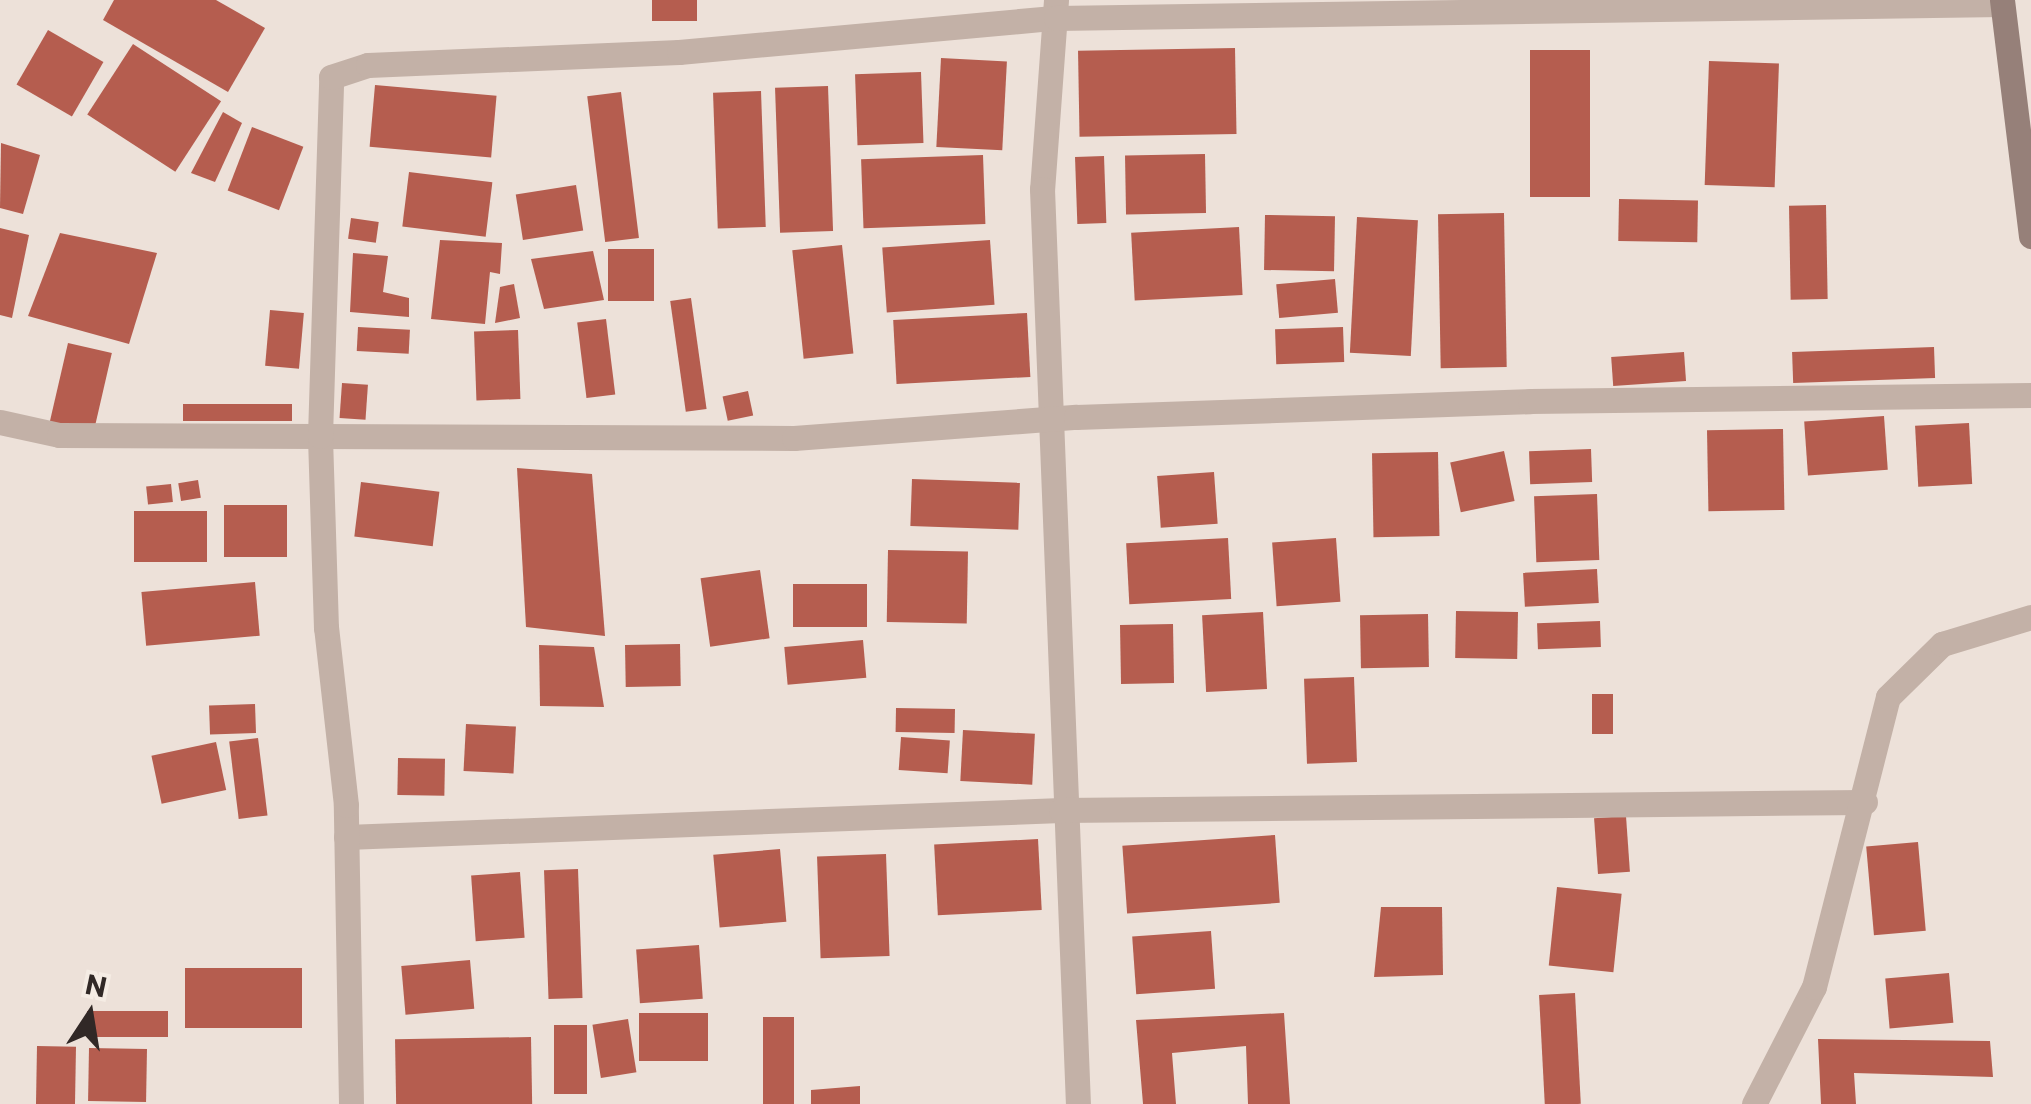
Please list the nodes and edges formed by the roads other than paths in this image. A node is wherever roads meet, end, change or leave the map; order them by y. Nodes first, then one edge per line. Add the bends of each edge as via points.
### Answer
1 (2002, 2) edge
2 (1056, 9) edge
3 (2029, 201) edge
4 (2031, 236) edge
5 (2031, 395) edge
6 (1054, 418) junction
7 (0, 422) edge
8 (320, 436) junction
9 (2031, 617) edge
10 (1864, 802) junction
11 (1061, 810) junction
12 (346, 837) junction
13 (350, 1104) edge
14 (1078, 1104) edge
15 (1754, 1104) edge

1 - 2 street
1 - 3 main road
2 - 6 street via 1042,189
2 - 8 street via 679,52 368,65 331,77
3 - 4 main road
5 - 6 street via 1530,401
6 - 8 street via 794,438
6 - 11 street
7 - 8 street via 59,435
8 - 12 street
9 - 10 street via 1942,644 1906,673 1888,697
10 - 11 street
10 - 15 street via 1814,987
11 - 12 street
11 - 14 street
12 - 13 street

